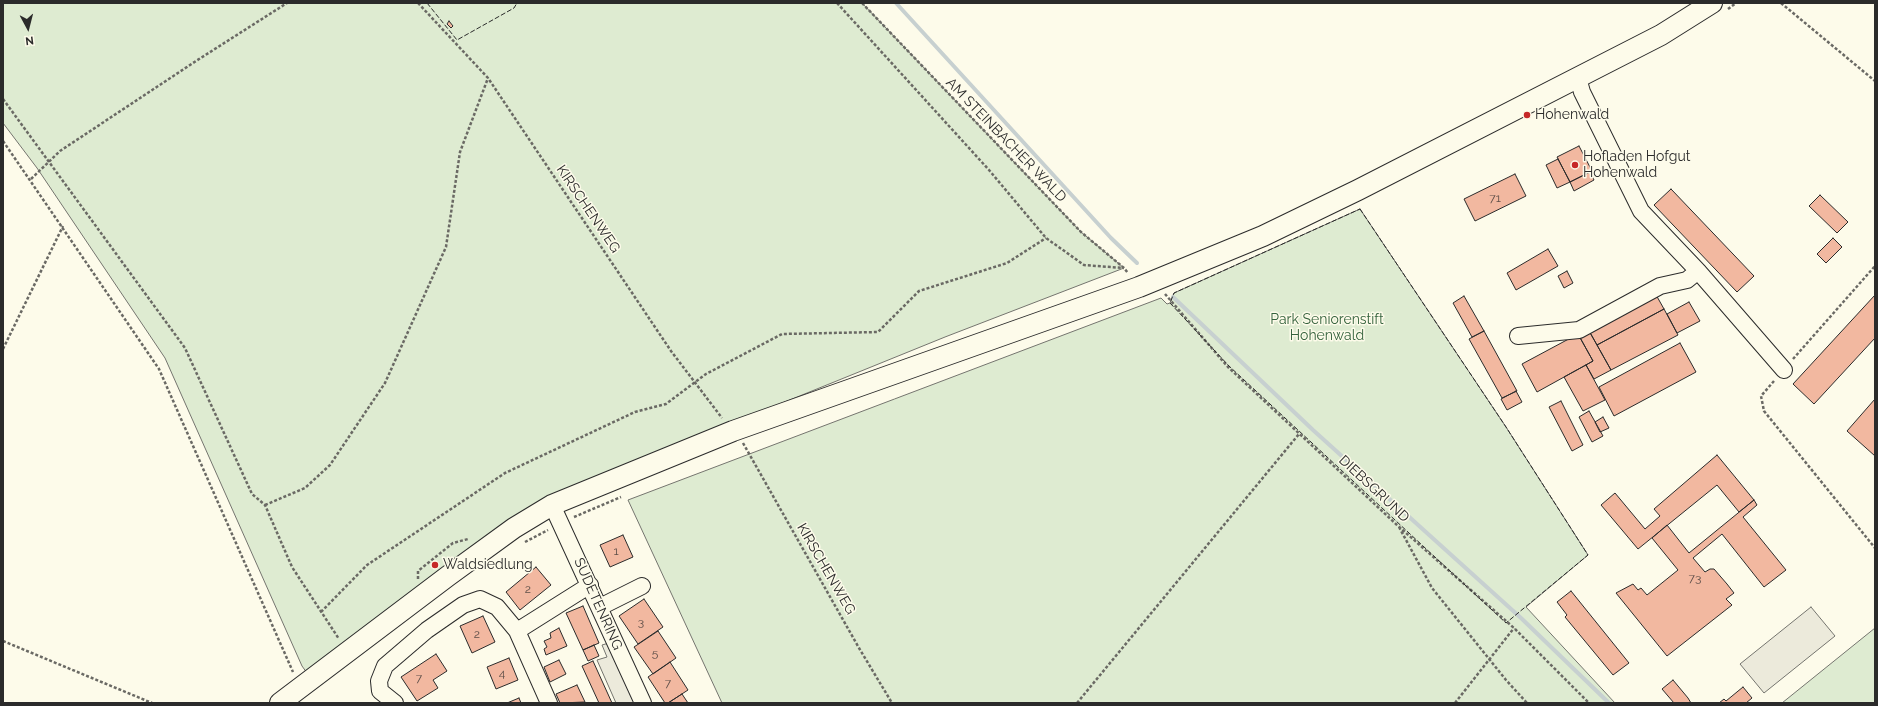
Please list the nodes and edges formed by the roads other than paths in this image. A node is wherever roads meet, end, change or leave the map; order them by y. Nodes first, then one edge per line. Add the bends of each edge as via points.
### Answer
1 (1712, 3) edge
2 (1578, 78) junction
3 (1698, 271) junction
4 (1518, 336) dead end
5 (1784, 370) road end
6 (552, 505) junction
7 (590, 585) junction
8 (642, 586) dead end
9 (600, 607) junction
10 (517, 631) junction
11 (280, 703) edge
12 (395, 703) edge
13 (549, 703) edge
14 (643, 703) edge

1 - 2 main road via 1661,36
2 - 3 street via 1582,92 1641,212
2 - 6 main road via 1263,236 1147,284
3 - 4 street via 1687,280 1660,286 1578,330
3 - 5 street
6 - 7 street, SUDETENRING
6 - 11 main road via 514,528
7 - 9 street, SUDETENRING
7 - 10 street
8 - 9 street
9 - 14 street, SUDETENRING
10 - 12 street via 497,608 480,599 463,605 427,630 385,666 379,681 380,691
10 - 13 street

